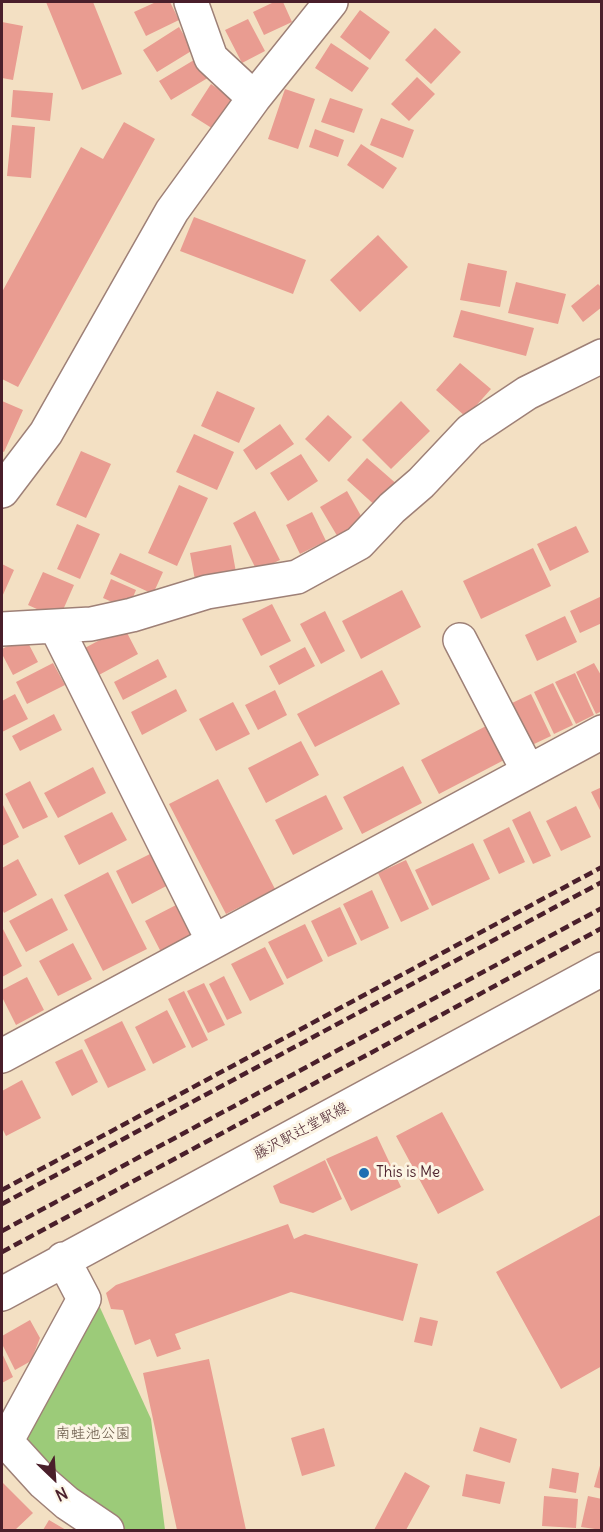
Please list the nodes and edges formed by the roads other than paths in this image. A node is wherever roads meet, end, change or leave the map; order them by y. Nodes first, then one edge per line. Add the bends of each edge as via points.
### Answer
1 (192, 2) edge
2 (331, 2) edge
3 (254, 98) junction
4 (602, 356) edge
5 (2, 491) edge
6 (56, 627) junction
7 (2, 629) edge
8 (460, 640) dead end
9 (602, 732) edge
10 (528, 771) junction
11 (213, 941) junction
12 (602, 969) edge
13 (2, 1056) edge
14 (63, 1259) junction
15 (2, 1293) edge
16 (48, 1337) dead end
17 (3, 1437) edge
18 (107, 1530) edge

1 - 3 street via 211,58
2 - 3 street
3 - 5 street via 172,211 46,433
4 - 6 street via 527,393 470,430 359,543 297,577 207,592 91,624
6 - 7 street
6 - 11 street
8 - 10 street
9 - 10 street
10 - 11 street
11 - 13 street
12 - 14 street, 藤沢駅辻堂駅線
14 - 15 street, 藤沢駅辻堂駅線
14 - 17 street via 84,1299
16 - 17 street via 18,1389
17 - 18 street via 66,1503

